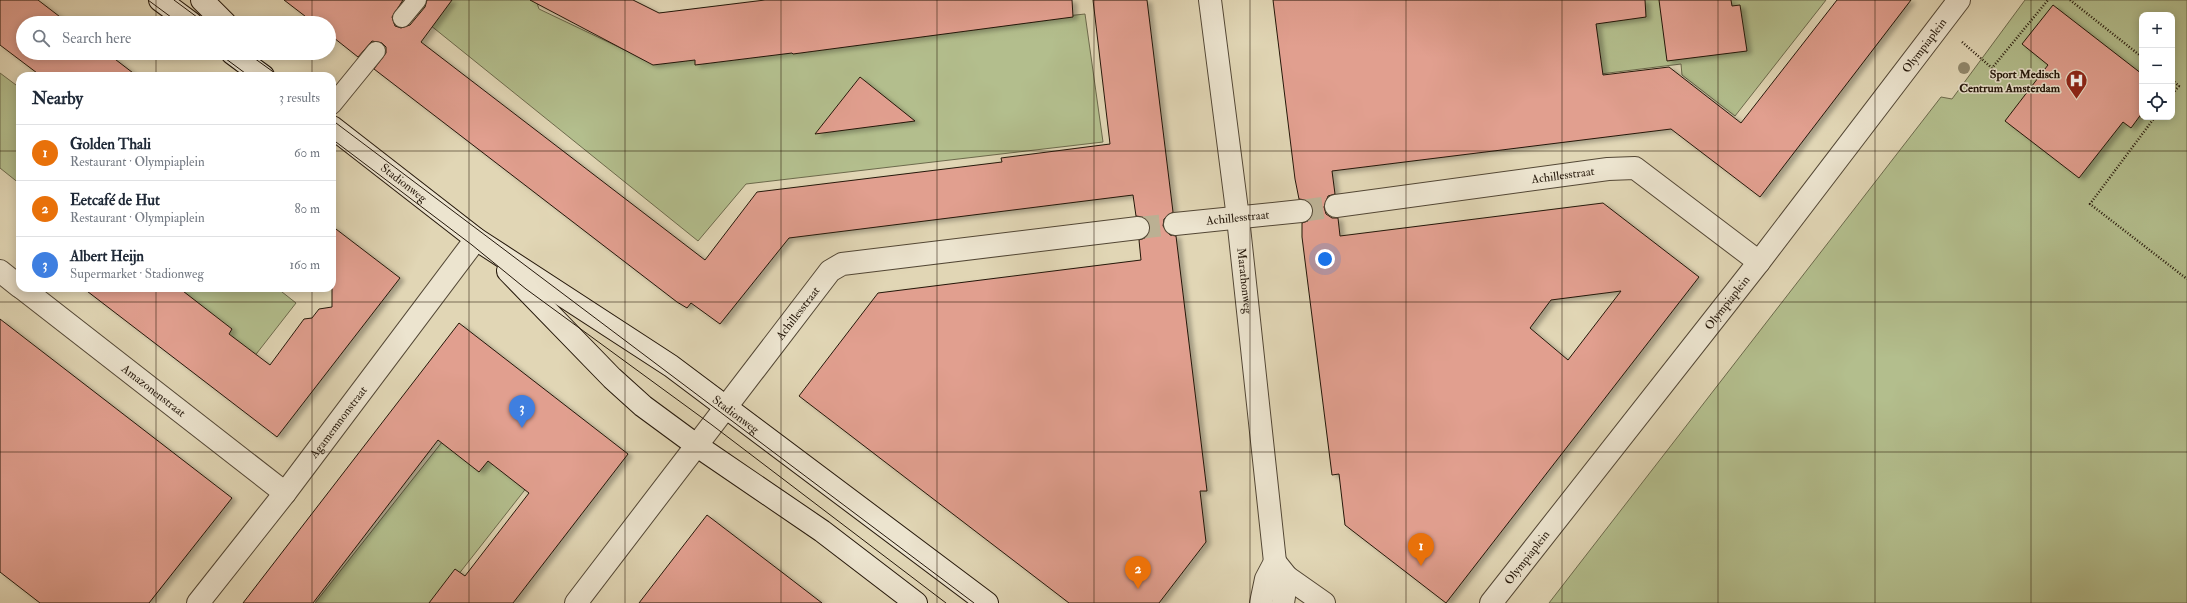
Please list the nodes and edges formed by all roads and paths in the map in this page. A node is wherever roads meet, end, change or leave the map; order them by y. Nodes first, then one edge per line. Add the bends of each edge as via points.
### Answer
1 (160, 0) edge
2 (202, 0) edge
3 (417, 0) edge
4 (1210, 0) edge
5 (1959, 0) edge
6 (2048, 0) edge
7 (2070, 0) edge
8 (181, 16) edge
9 (218, 16) edge
10 (402, 18) dead end
11 (1941, 24) junction
12 (376, 51) dead end
13 (2139, 55) edge
14 (241, 60) edge
15 (262, 60) edge
16 (258, 72) edge
17 (274, 72) edge
18 (2175, 83) edge
19 (2175, 91) edge
20 (336, 99) edge
21 (2153, 120) edge
22 (336, 130) edge
23 (1336, 206) tunnel mouth
24 (1301, 211) tunnel mouth
25 (1238, 218) junction
26 (1175, 224) tunnel mouth
27 (1138, 228) tunnel mouth
28 (476, 238) junction
29 (1759, 262) junction
30 (0, 271) edge
31 (2187, 279) edge
32 (16, 283) edge
33 (27, 292) edge
34 (724, 407) junction
35 (696, 445) junction
36 (285, 493) junction
37 (1281, 570) junction
38 (198, 603) edge
39 (576, 603) edge
40 (916, 603) edge
41 (987, 603) edge
42 (1261, 603) edge
43 (1283, 603) edge
44 (1324, 603) edge
45 (1491, 603) edge

1 - 8 street
2 - 9 street
3 - 10 lane
4 - 25 street, Marathonweg
5 - 11 street, Olympiaplein
6 - 11 path via 1992,68
7 - 13 path
11 - 29 street, Olympiaplein
12 - 20 lane
14 - 16 street
15 - 17 street
18 - 19 path via 2179,86
21 - 31 path via 2090,204
22 - 28 street, Stadionweg
23 - 29 street, Achillesstraat via 1608,169 1635,168
24 - 25 street, Achillesstraat
25 - 26 street, Achillesstraat
25 - 37 street, Marathonweg
27 - 34 street, Achillesstraat via 842,264 830,270
28 - 34 street, Stadionweg via 671,366
28 - 35 street, Stadionweg via 612,378 643,406
28 - 36 street, Agamemnonstraat
29 - 45 street, Olympiaplein
30 - 32 street, Amazonenstraat
33 - 36 street, Amazonenstraat
34 - 35 street, Achillesstraat
34 - 41 street, Stadionweg
35 - 39 street, Achillesstraat
35 - 40 street, Stadionweg via 822,531
36 - 38 street, Agamemnonstraat
37 - 42 street via 1266,579
37 - 43 street
37 - 44 street

